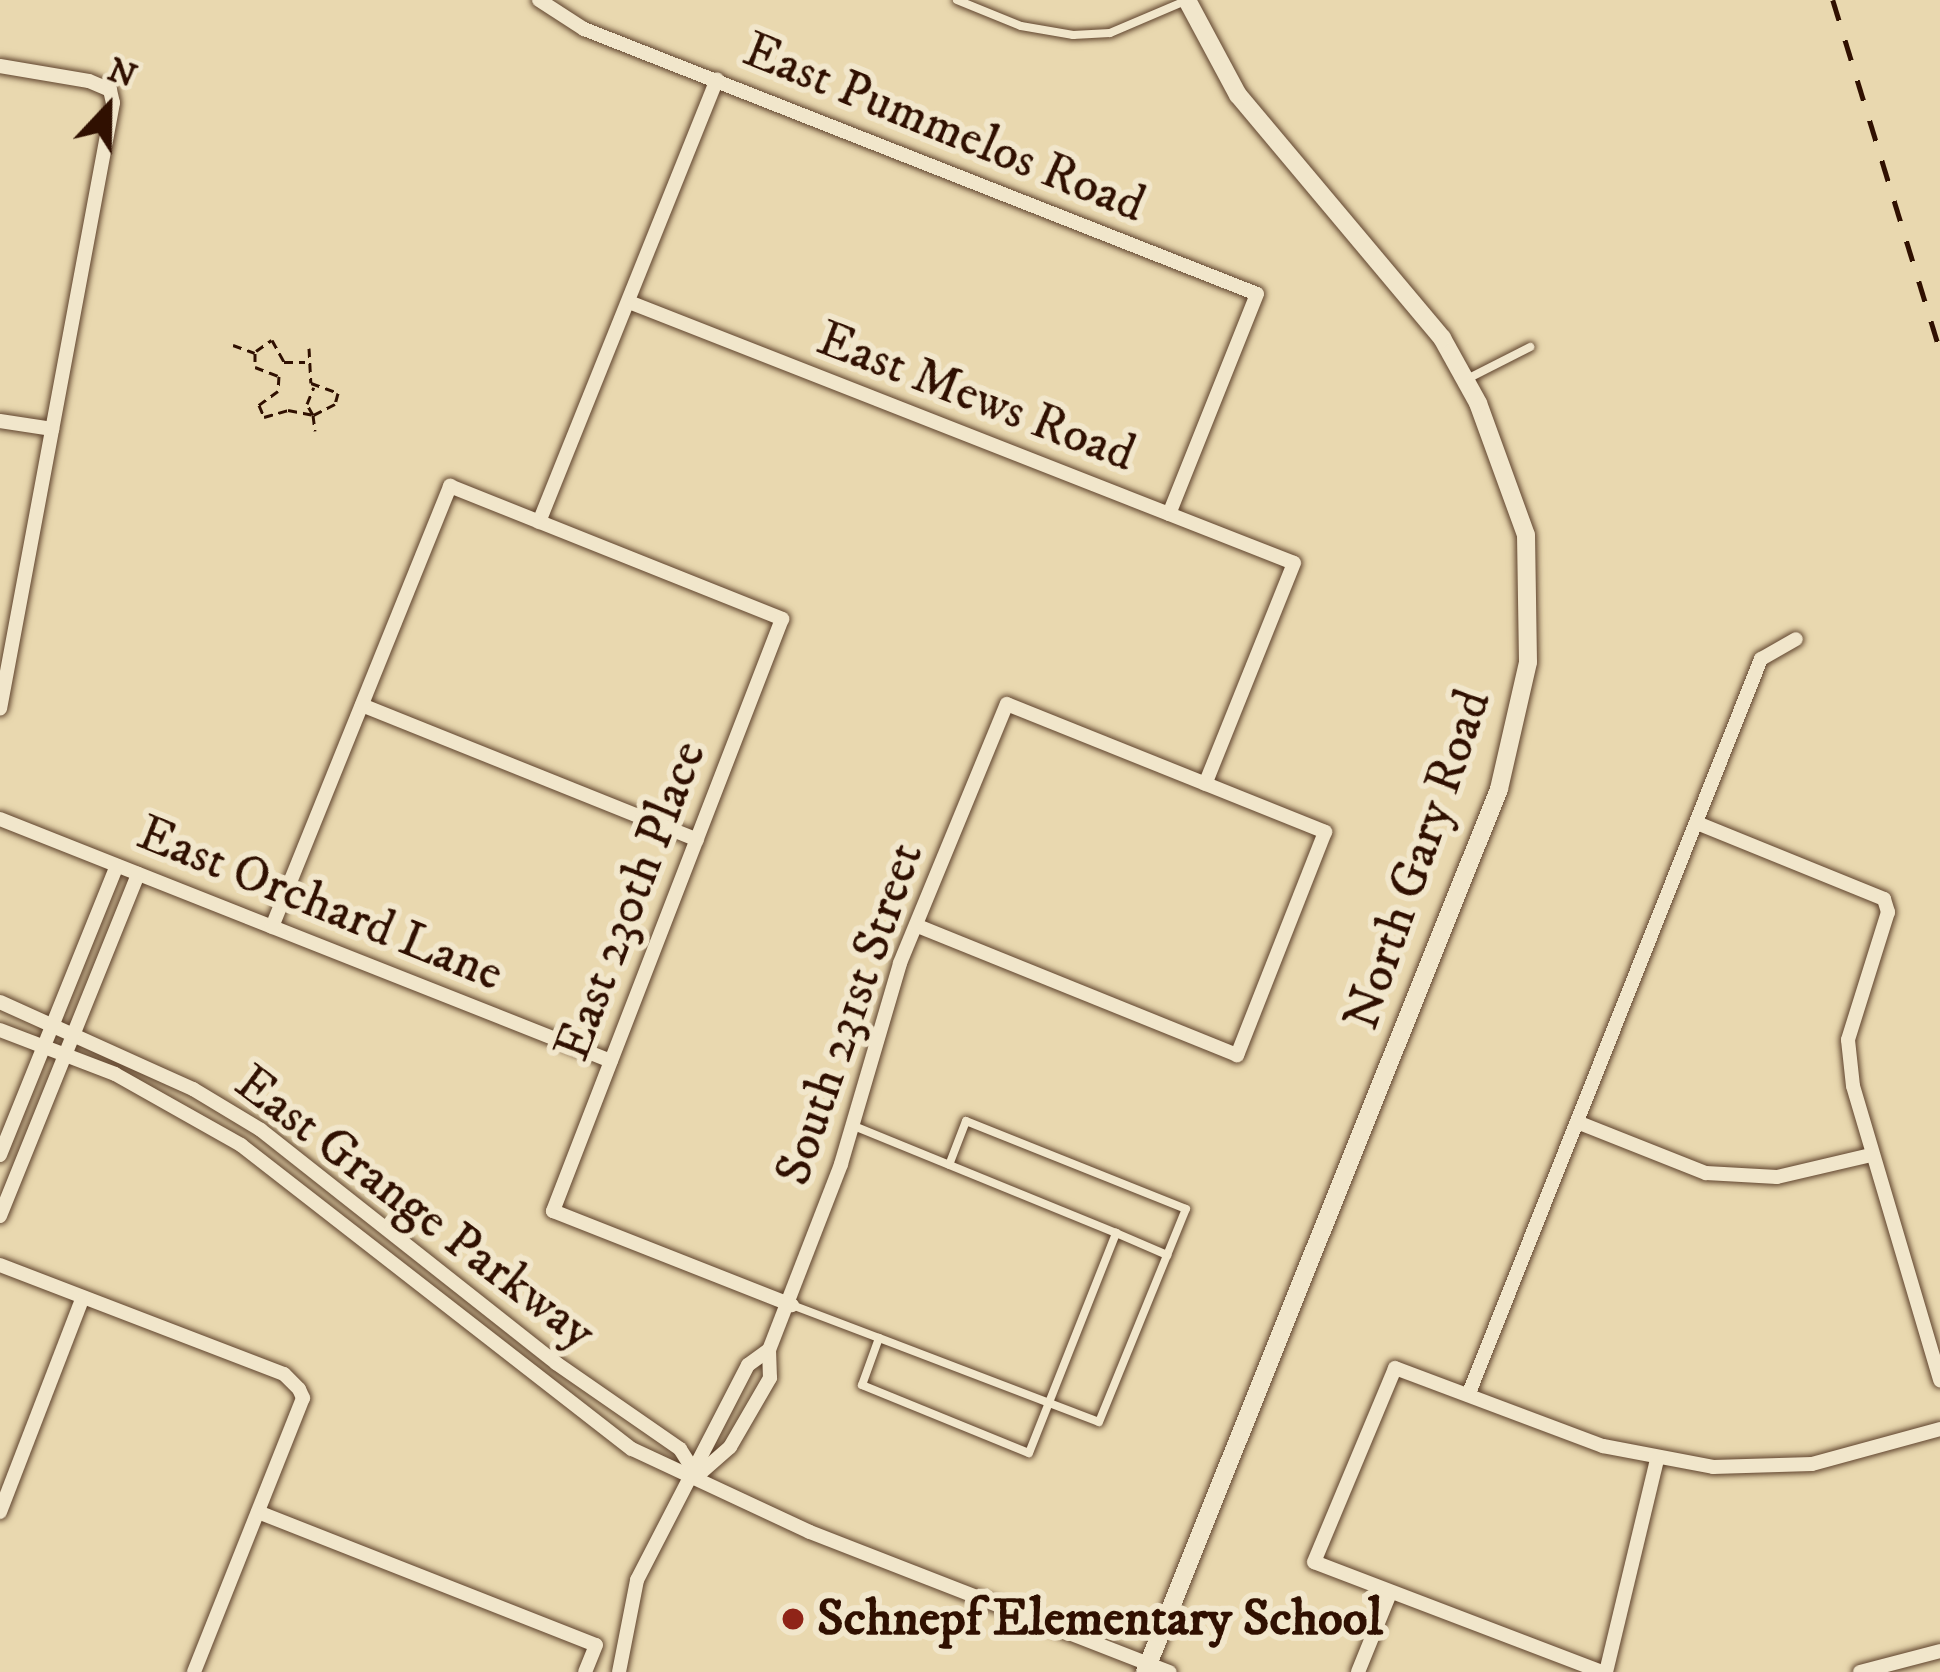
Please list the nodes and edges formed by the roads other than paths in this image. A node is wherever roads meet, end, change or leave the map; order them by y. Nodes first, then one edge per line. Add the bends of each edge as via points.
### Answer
1 (539, 0) edge
2 (957, 0) edge
3 (1187, 0) edge
4 (0, 66) edge
5 (717, 80) junction
6 (629, 302) junction
7 (1530, 347) dead end
8 (1465, 381) junction
9 (0, 421) edge
10 (52, 430) junction
11 (1168, 514) junction
12 (538, 521) junction
13 (1796, 639) dead end
14 (362, 705) junction
15 (0, 709) edge
16 (1205, 784) junction
17 (0, 819) edge
18 (1697, 823) junction
19 (697, 841) junction
20 (117, 866) junction
21 (138, 874) junction
22 (916, 925) junction
23 (272, 927) junction
24 (0, 1002) edge
25 (52, 1023) junction
26 (0, 1030) edge
27 (72, 1032) junction
28 (43, 1048) junction
29 (62, 1057) junction
30 (611, 1060) junction
31 (1577, 1122) junction
32 (852, 1125) junction
33 (0, 1155) edge
34 (1871, 1155) junction
35 (949, 1165) junction
36 (0, 1216) edge
37 (1116, 1233) junction
38 (1167, 1255) junction
39 (0, 1265) edge
40 (83, 1297) junction
41 (792, 1305) junction
42 (879, 1338) junction
43 (769, 1350) junction
44 (1940, 1380) edge
45 (1469, 1393) junction
46 (1047, 1404) junction
47 (1940, 1429) edge
48 (1657, 1460) junction
49 (697, 1476) junction
50 (258, 1511) junction
51 (0, 1512) edge
52 (1390, 1593) junction
53 (1940, 1651) edge
54 (1155, 1670) edge
55 (194, 1672) edge
56 (585, 1672) edge
57 (619, 1672) edge
58 (1358, 1672) edge
59 (1604, 1672) edge
60 (1860, 1672) edge

1 - 5 street, East Pummelos Road via 584,29
2 - 3 lane via 1021,26 1073,34 1110,33
3 - 8 main road, North Gary Road via 1273,143 1393,277
4 - 10 street via 89,81 110,90 113,103
5 - 6 street
5 - 11 street, East Pummelos Road via 1257,294
6 - 11 street, East Mews Road
6 - 12 street
7 - 8 lane
8 - 54 main road, North Gary Road via 1511,480 1526,535 1528,662 1517,732
9 - 10 street
10 - 15 street
11 - 16 street, East Mews Road via 1294,563
12 - 14 street via 450,486
12 - 19 street, East 230th Place via 782,619
13 - 18 street via 1761,658
14 - 19 street
14 - 23 street
16 - 22 street, South 231st Street via 1007,704
16 - 22 street via 1325,832 1237,1055
17 - 20 street, East Orchard Lane
18 - 31 street
18 - 34 street via 1867,887 1888,912 1848,1040
19 - 30 street, East 230th Place
20 - 21 street, East Orchard Lane
20 - 25 street
21 - 23 street, East Orchard Lane
21 - 27 street
22 - 32 street, South 231st Street
23 - 30 street, East Orchard Lane
24 - 25 street, East Grange Parkway
25 - 27 street, East Grange Parkway
25 - 28 street
26 - 28 street, East Grange Parkway
27 - 29 street
27 - 49 street, East Grange Parkway via 193,1088 322,1172 556,1364 680,1449
28 - 29 street, East Grange Parkway
28 - 33 street
29 - 36 street
29 - 49 street, East Grange Parkway via 115,1074 241,1145 568,1405 632,1450
30 - 41 street, East 230th Place via 553,1211
31 - 34 street via 1706,1173 1738,1177 1777,1177
31 - 45 street
32 - 35 lane
32 - 41 street, South 231st Street
34 - 44 street
35 - 37 lane
35 - 38 lane via 966,1121 1186,1209
37 - 38 lane
37 - 46 lane
38 - 46 lane via 1099,1422
39 - 40 street
40 - 50 street via 297,1384 303,1398
40 - 51 street
41 - 42 lane
41 - 43 street, South 231st Street
42 - 46 lane
42 - 46 lane via 862,1384 1029,1453
43 - 49 street, South 231st Street via 748,1365 708,1436
43 - 49 street, South 231st Street via 770,1378 730,1447
45 - 48 street
45 - 52 street via 1395,1368 1314,1562
47 - 48 street via 1796,1466
48 - 59 street
49 - 54 street, East Grange Parkway via 810,1532
49 - 57 street, South 231st Street via 638,1580
50 - 55 street
50 - 56 street via 596,1645
52 - 58 street
52 - 59 street
53 - 60 street

